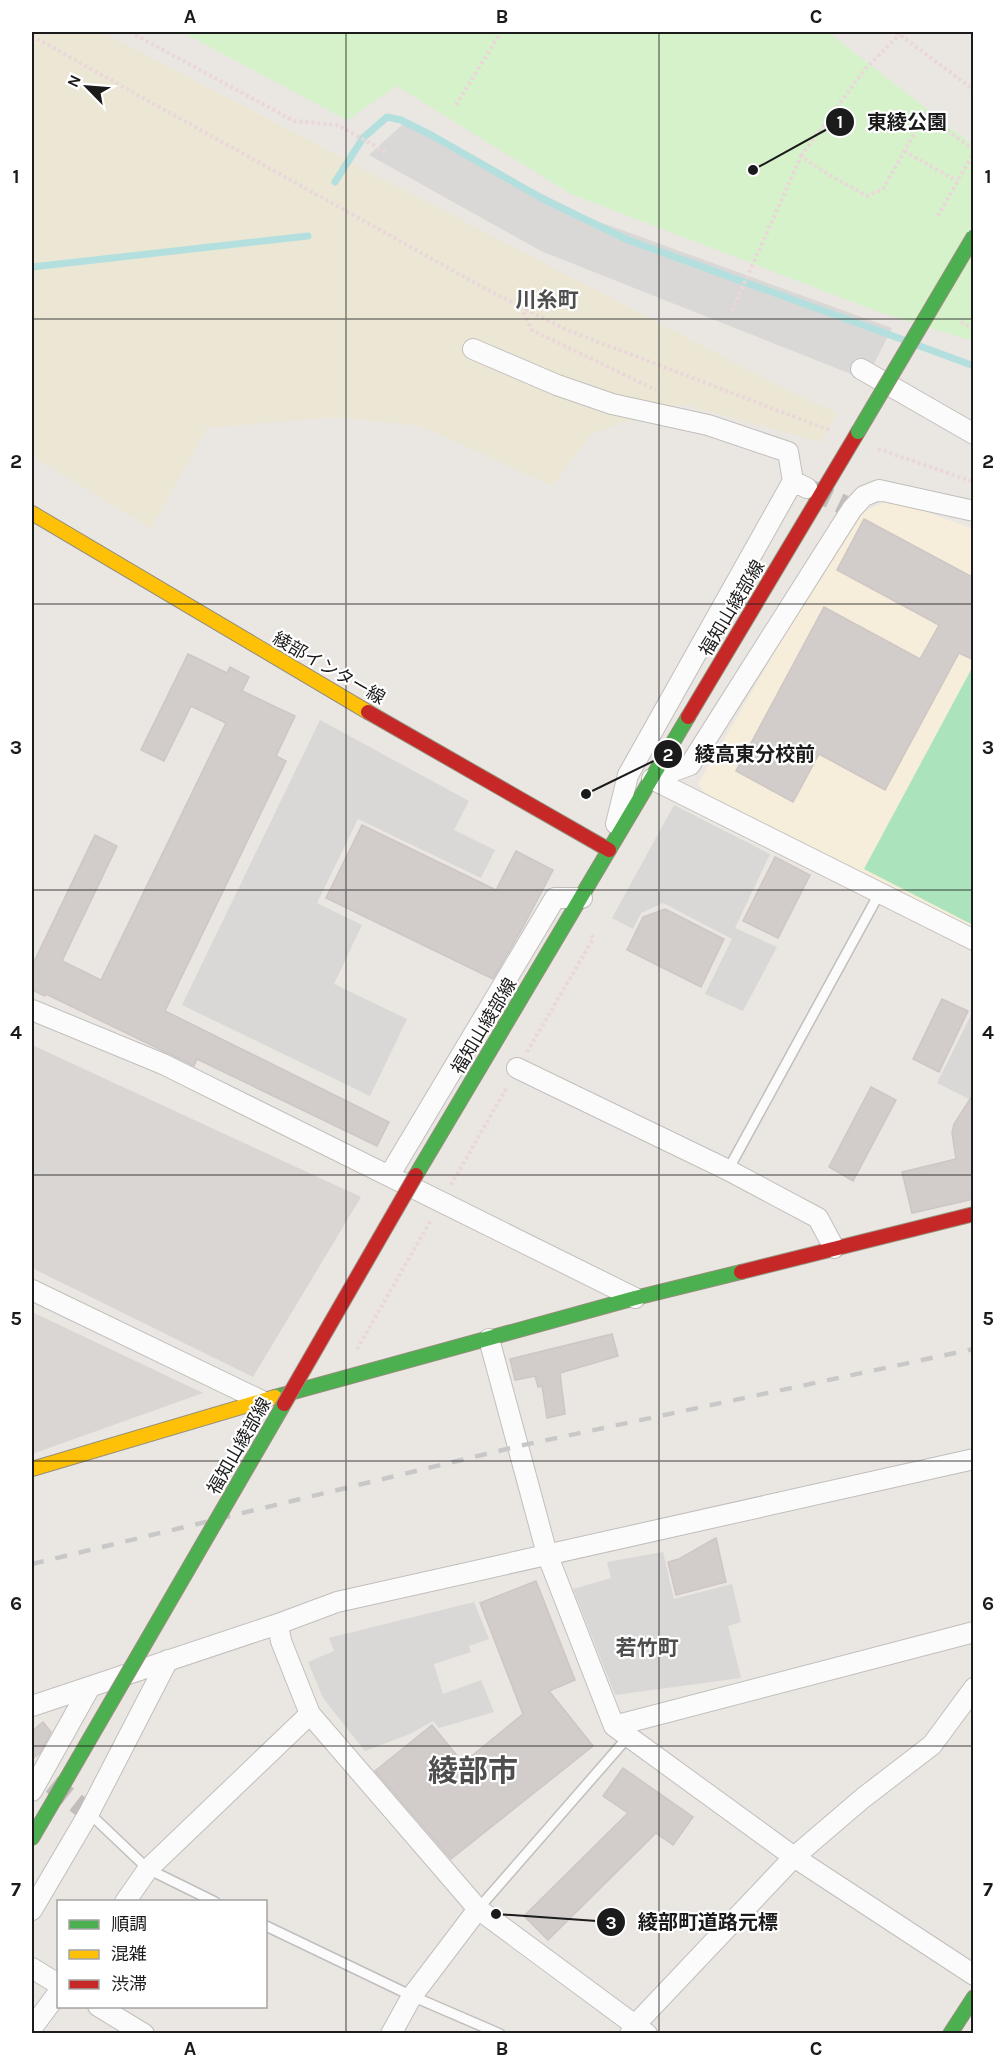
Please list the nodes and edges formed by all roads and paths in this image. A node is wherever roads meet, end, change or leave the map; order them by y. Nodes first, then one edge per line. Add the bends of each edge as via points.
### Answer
1 (130, 32) edge
2 (501, 32) edge
3 (898, 33) edge
4 (32, 36) edge
5 (974, 90) edge
6 (456, 105) dead end
7 (904, 151) junction
8 (974, 151) edge
9 (388, 153) dead end
10 (801, 156) junction
11 (957, 181) junction
12 (938, 216) dead end
13 (974, 236) edge
14 (521, 306) junction
15 (732, 311) dead end
16 (961, 322) dead end
17 (974, 329) edge
18 (473, 349) dead end
19 (861, 369) dead end
20 (665, 394) dead end
21 (974, 434) edge
22 (855, 436) junction
23 (974, 482) edge
24 (974, 511) edge
25 (32, 513) edge
26 (652, 779) junction
27 (609, 850) junction
28 (879, 894) junction
29 (582, 898) junction
30 (974, 940) edge
31 (32, 1010) edge
32 (517, 1068) junction
33 (728, 1170) junction
34 (388, 1176) junction
35 (441, 1201) junction
36 (974, 1214) edge
37 (834, 1248) junction
38 (32, 1290) edge
39 (635, 1298) junction
40 (489, 1339) junction
41 (340, 1378) junction
42 (262, 1401) junction
43 (974, 1459) edge
44 (32, 1469) edge
45 (547, 1554) junction
46 (278, 1624) junction
47 (974, 1632) edge
48 (168, 1660) junction
49 (90, 1687) junction
50 (974, 1688) edge
51 (32, 1706) edge
52 (310, 1714) junction
53 (621, 1731) junction
54 (34, 1777) edge
55 (89, 1814) junction
56 (32, 1838) edge
57 (794, 1857) junction
58 (148, 1869) junction
59 (126, 1900) edge
60 (211, 1900) edge
61 (478, 1909) junction
62 (32, 1910) edge
63 (267, 1926) edge
64 (32, 1968) edge
65 (974, 1975) edge
66 (57, 1983) edge
67 (57, 1994) edge
68 (412, 1996) junction
69 (974, 1997) edge
70 (100, 2008) edge
71 (32, 2028) edge
72 (638, 2031) edge
73 (144, 2034) edge
74 (391, 2034) edge
75 (500, 2034) edge
76 (950, 2034) edge

1 - 9 path via 294,121 337,125
2 - 6 path
3 - 5 path
3 - 10 path via 865,69
4 - 14 path
7 - 8 path via 925,114
7 - 10 path via 883,189 867,196
7 - 11 path
8 - 11 path
10 - 15 path
11 - 12 path
13 - 22 main road, 福知山綾部線, bridge
14 - 20 path via 532,330
14 - 22 path via 567,330
16 - 17 path
18 - 27 street via 612,404 708,425 788,452 800,484 628,775
19 - 21 street
22 - 23 path
22 - 26 main road, 福知山綾部線
24 - 26 street via 879,490 848,507 690,765
25 - 27 main road, 綾部インター線
26 - 27 main road, 福知山綾部線
26 - 28 street
27 - 29 main road, 福知山綾部線
28 - 30 street
28 - 33 lane
29 - 32 path via 593,939
29 - 34 street via 555,898
29 - 56 main road, 福知山綾部線, bridge
31 - 34 street via 163,1064
32 - 33 street
32 - 35 path
33 - 37 street via 818,1218
34 - 35 street
35 - 39 street
35 - 41 path
36 - 37 main road
37 - 39 main road
38 - 42 street
39 - 40 main road
40 - 41 main road
40 - 45 street
41 - 42 main road
42 - 44 main road
43 - 45 street
45 - 46 street via 337,1602
45 - 53 street
46 - 48 street
46 - 52 street
47 - 53 street
48 - 49 street
48 - 55 street
49 - 51 street
49 - 54 street
50 - 57 street via 932,1745
52 - 58 street
52 - 61 street
53 - 57 street
53 - 61 lane
55 - 58 lane
55 - 62 street
57 - 65 street
57 - 72 street
58 - 59 street
58 - 60 lane
61 - 68 street
61 - 72 street
63 - 68 lane
64 - 66 street
67 - 71 street
68 - 74 street
68 - 75 lane
69 - 76 main road
70 - 73 street

